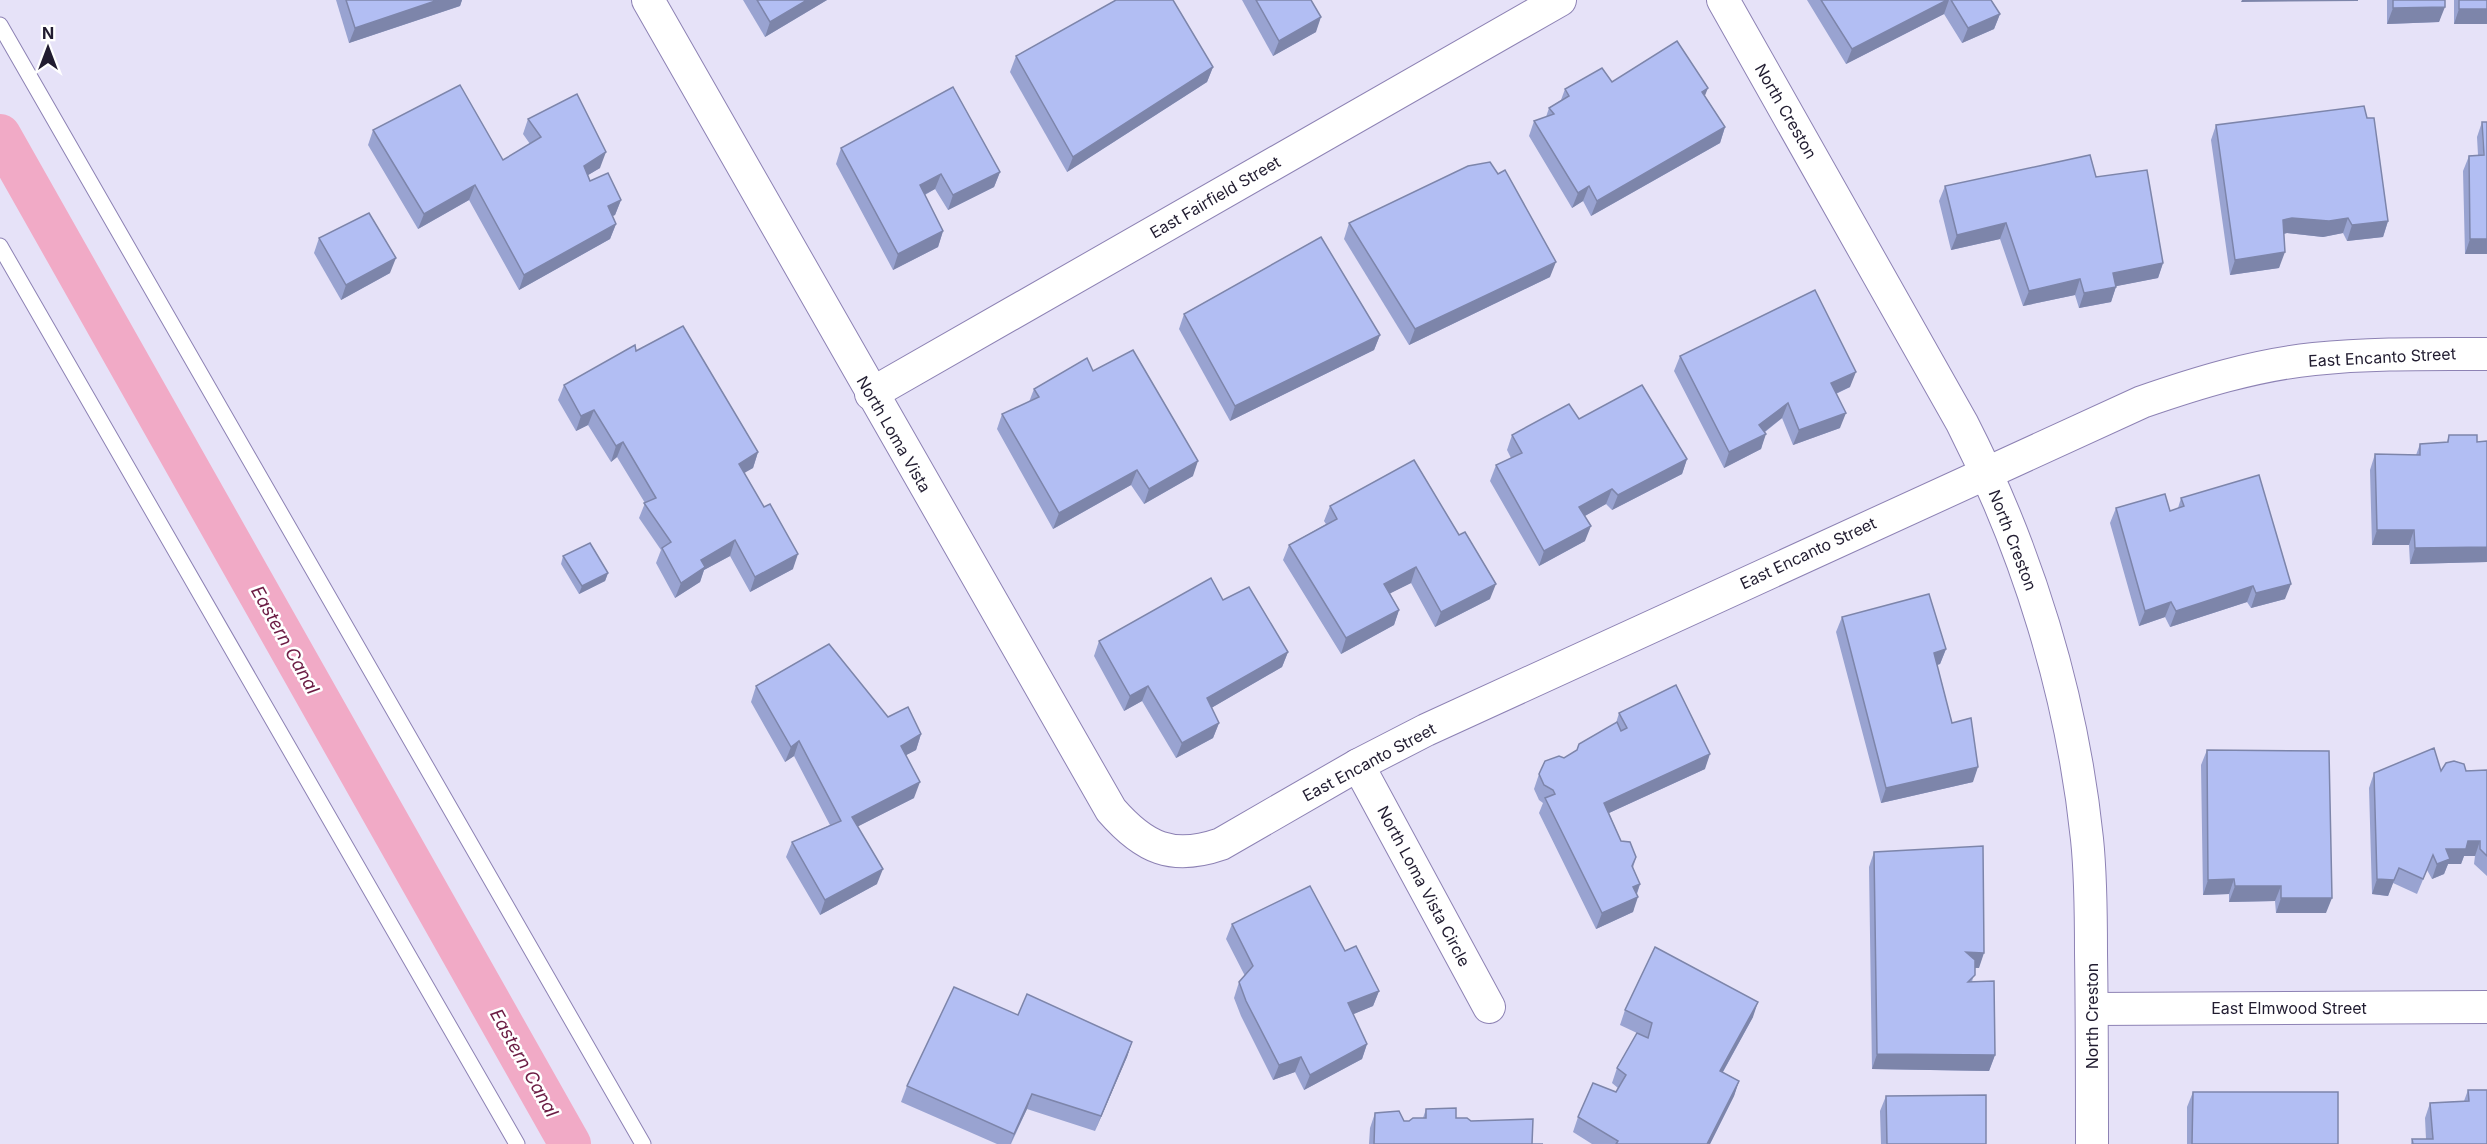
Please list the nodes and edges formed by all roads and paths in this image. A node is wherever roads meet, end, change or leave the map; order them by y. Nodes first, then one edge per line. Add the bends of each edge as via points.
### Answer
1 (648, 0) edge
2 (1560, 0) edge
3 (1723, 0) edge
4 (0, 25) edge
5 (0, 246) edge
6 (2487, 354) edge
7 (871, 394) junction
8 (1987, 471) junction
9 (1358, 765) junction
10 (1161, 850) joint
11 (1489, 1007) dead end
12 (2487, 1007) edge
13 (2092, 1009) junction
14 (517, 1144) edge
15 (643, 1144) edge
16 (2092, 1144) edge

1 - 7 street, North Loma Vista
2 - 7 street, East Fairfield Street
3 - 8 street, North Creston
4 - 15 lane
5 - 14 lane
6 - 8 street, East Encanto Street via 2374,354 2250,370 2142,402
7 - 10 street, North Loma Vista via 1111,810 1125,827
8 - 9 street, East Encanto Street via 1502,694
8 - 13 street, North Creston via 2036,600 2067,716 2087,840
9 - 10 street, East Encanto Street via 1221,844 1201,851
9 - 11 street, North Loma Vista Circle
12 - 13 street, East Elmwood Street
13 - 16 street, North Creston

